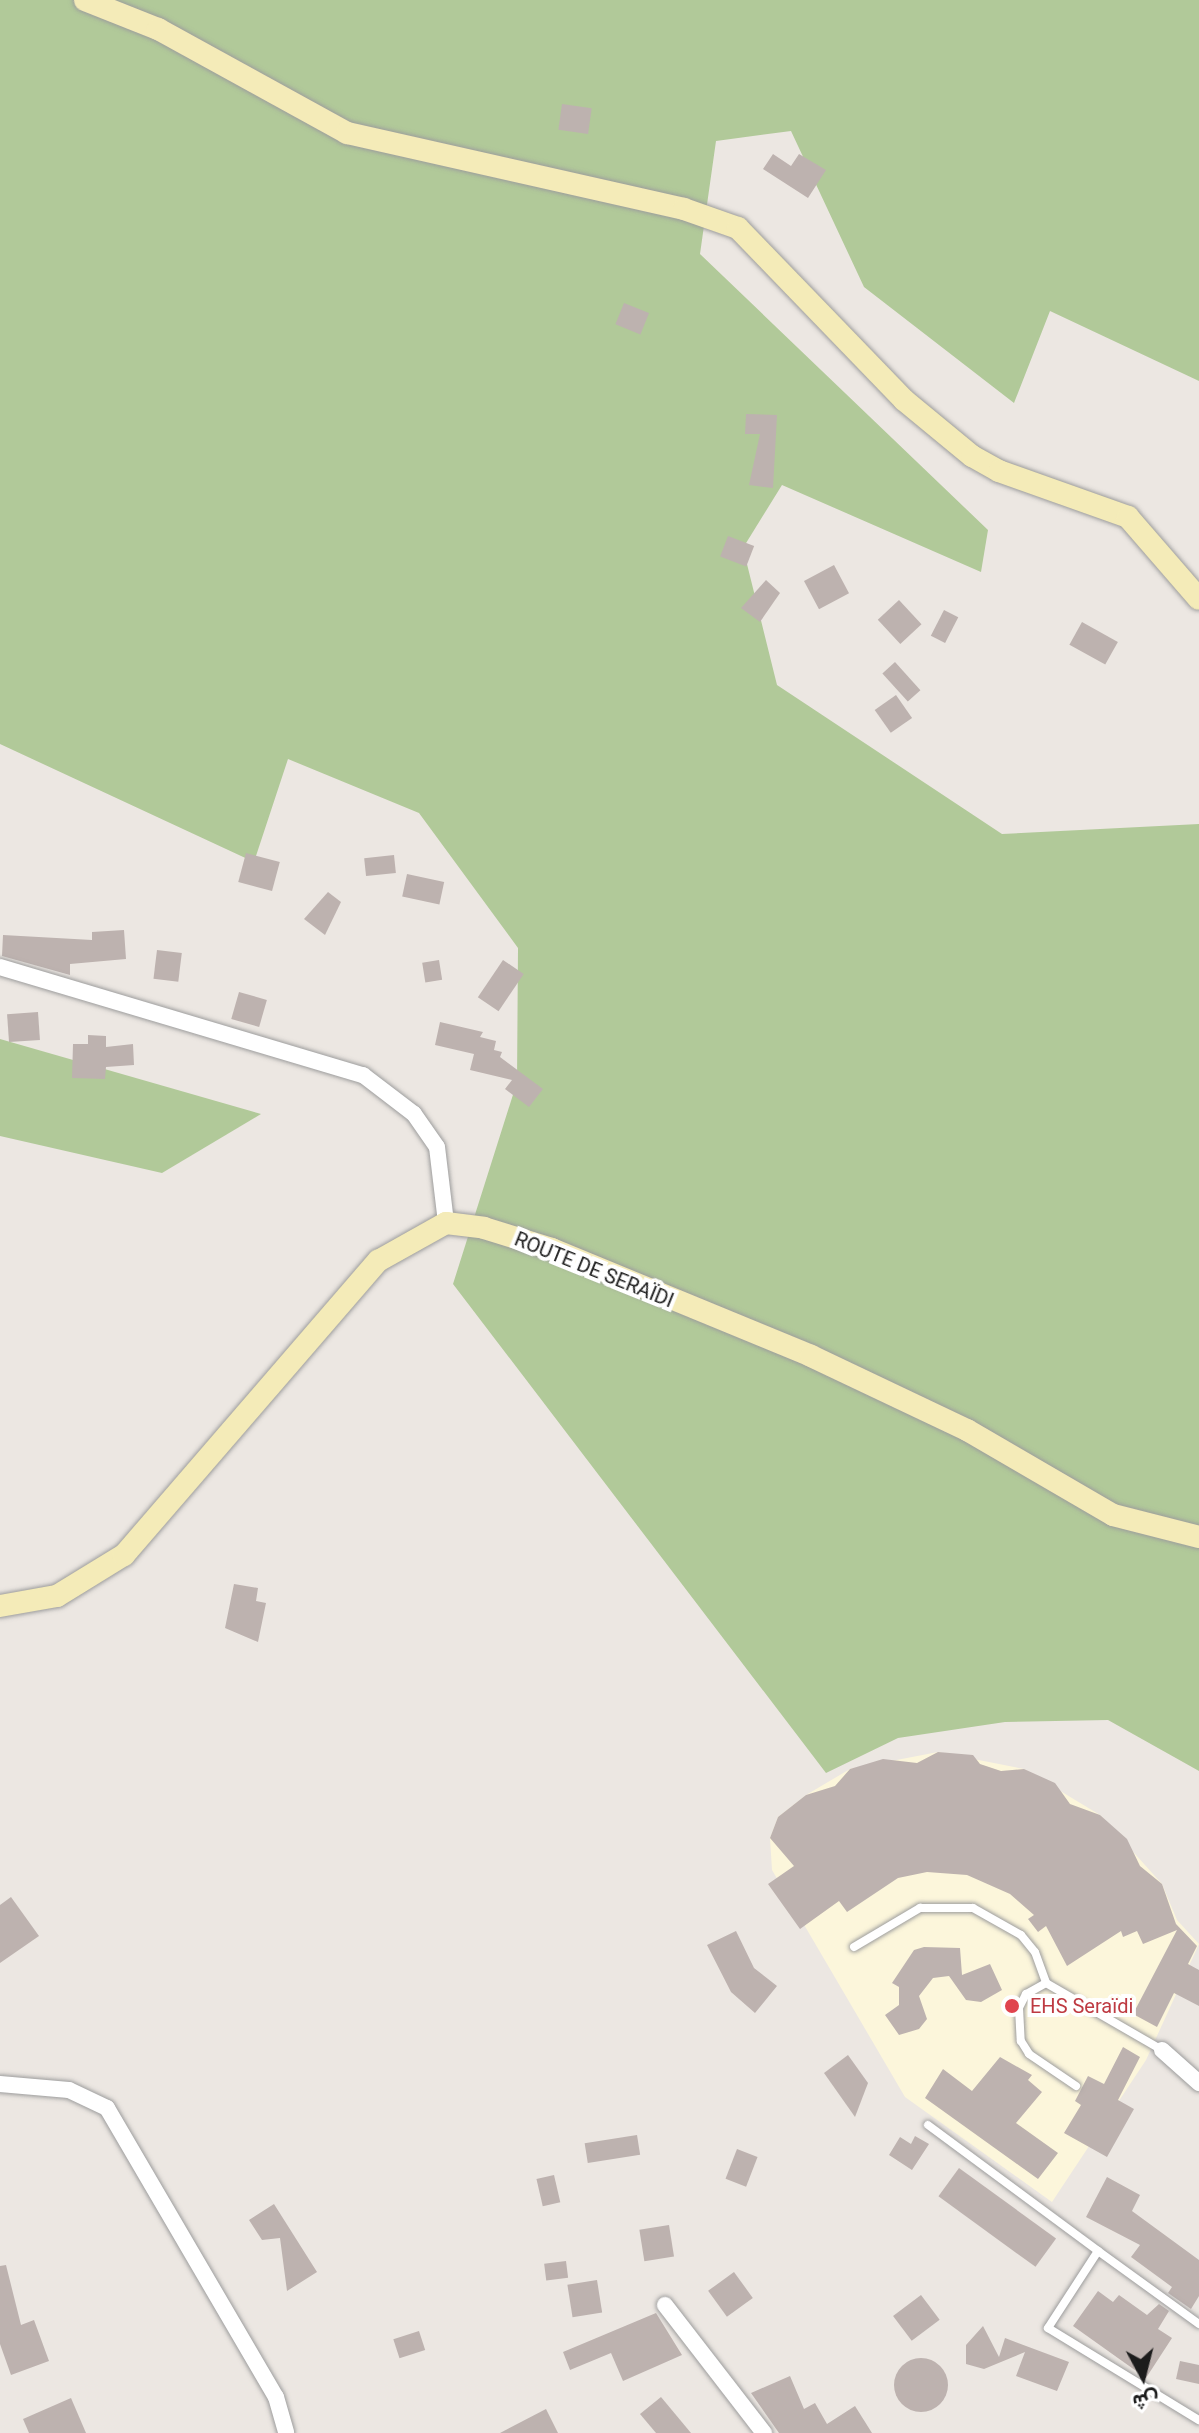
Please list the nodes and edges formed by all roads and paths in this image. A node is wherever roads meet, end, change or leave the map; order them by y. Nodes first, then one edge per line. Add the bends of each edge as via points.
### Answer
1 (85, 0) edge
2 (1199, 599) edge
3 (0, 967) edge
4 (446, 1223) junction
5 (1199, 1537) edge
6 (0, 1606) edge
7 (854, 1947) dead end
8 (1046, 1983) junction
9 (1162, 2050) joint
10 (1199, 2083) edge
11 (0, 2084) edge
12 (1076, 2086) dead end
13 (928, 2125) dead end
14 (1098, 2251) junction
15 (665, 2305) dead end
16 (1199, 2324) edge
17 (1199, 2420) edge
18 (286, 2433) edge
19 (762, 2433) edge

1 - 2 main road via 158,29 347,133 684,209 738,228 904,400 972,456 999,471 1128,517
3 - 4 street via 363,1075 414,1114 437,1147
4 - 5 main road, ROUTE DE SERAÏDI via 484,1228 552,1249 811,1356 967,1430 1113,1515
4 - 6 main road via 378,1261 124,1555 57,1596
7 - 8 lane via 920,1908 973,1908 1021,1935 1035,1952
8 - 9 lane
8 - 12 lane via 1026,1994 1019,2008 1021,2041 1029,2054
9 - 10 street
11 - 18 street via 69,2090 107,2108 276,2397
13 - 14 lane
14 - 16 lane
14 - 17 lane via 1048,2328
15 - 19 street

